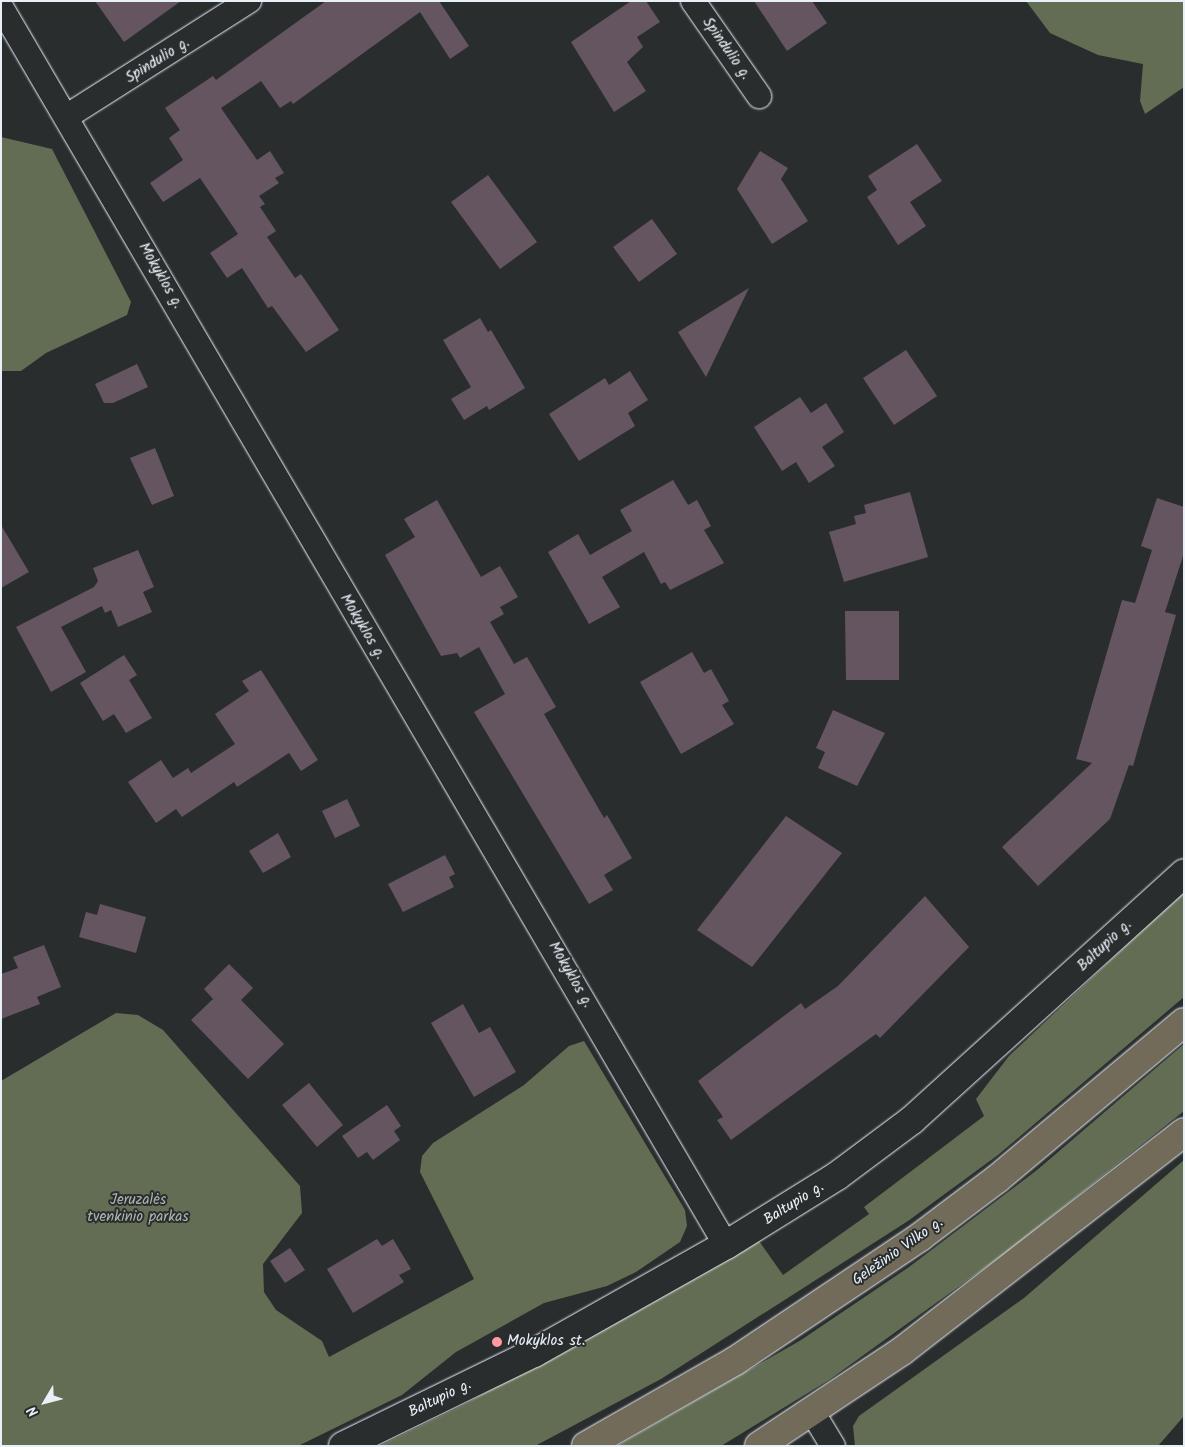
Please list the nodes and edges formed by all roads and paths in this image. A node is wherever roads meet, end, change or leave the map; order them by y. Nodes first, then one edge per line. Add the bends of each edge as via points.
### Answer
1 (249, 1) edge
2 (693, 1) edge
3 (1, 7) edge
4 (759, 96) dead end
5 (66, 117) junction
6 (1184, 873) edge
7 (1184, 1022) edge
8 (1184, 1132) edge
9 (726, 1245) junction
10 (813, 1412) junction
11 (343, 1446) edge
12 (586, 1446) edge
13 (759, 1446) edge
14 (834, 1446) edge

1 - 5 street, Spindulio g.
2 - 4 street, Spindulio g.
3 - 5 street, Mokyklos g.
5 - 9 street, Mokyklos g.
6 - 9 street, Baltupio g. via 912,1120 837,1176
7 - 12 highway, Geležinio Vilko g. via 998,1179 920,1237 735,1361
8 - 10 highway via 995,1282
9 - 11 street, Baltupio g. via 534,1353
10 - 13 highway
10 - 14 street

